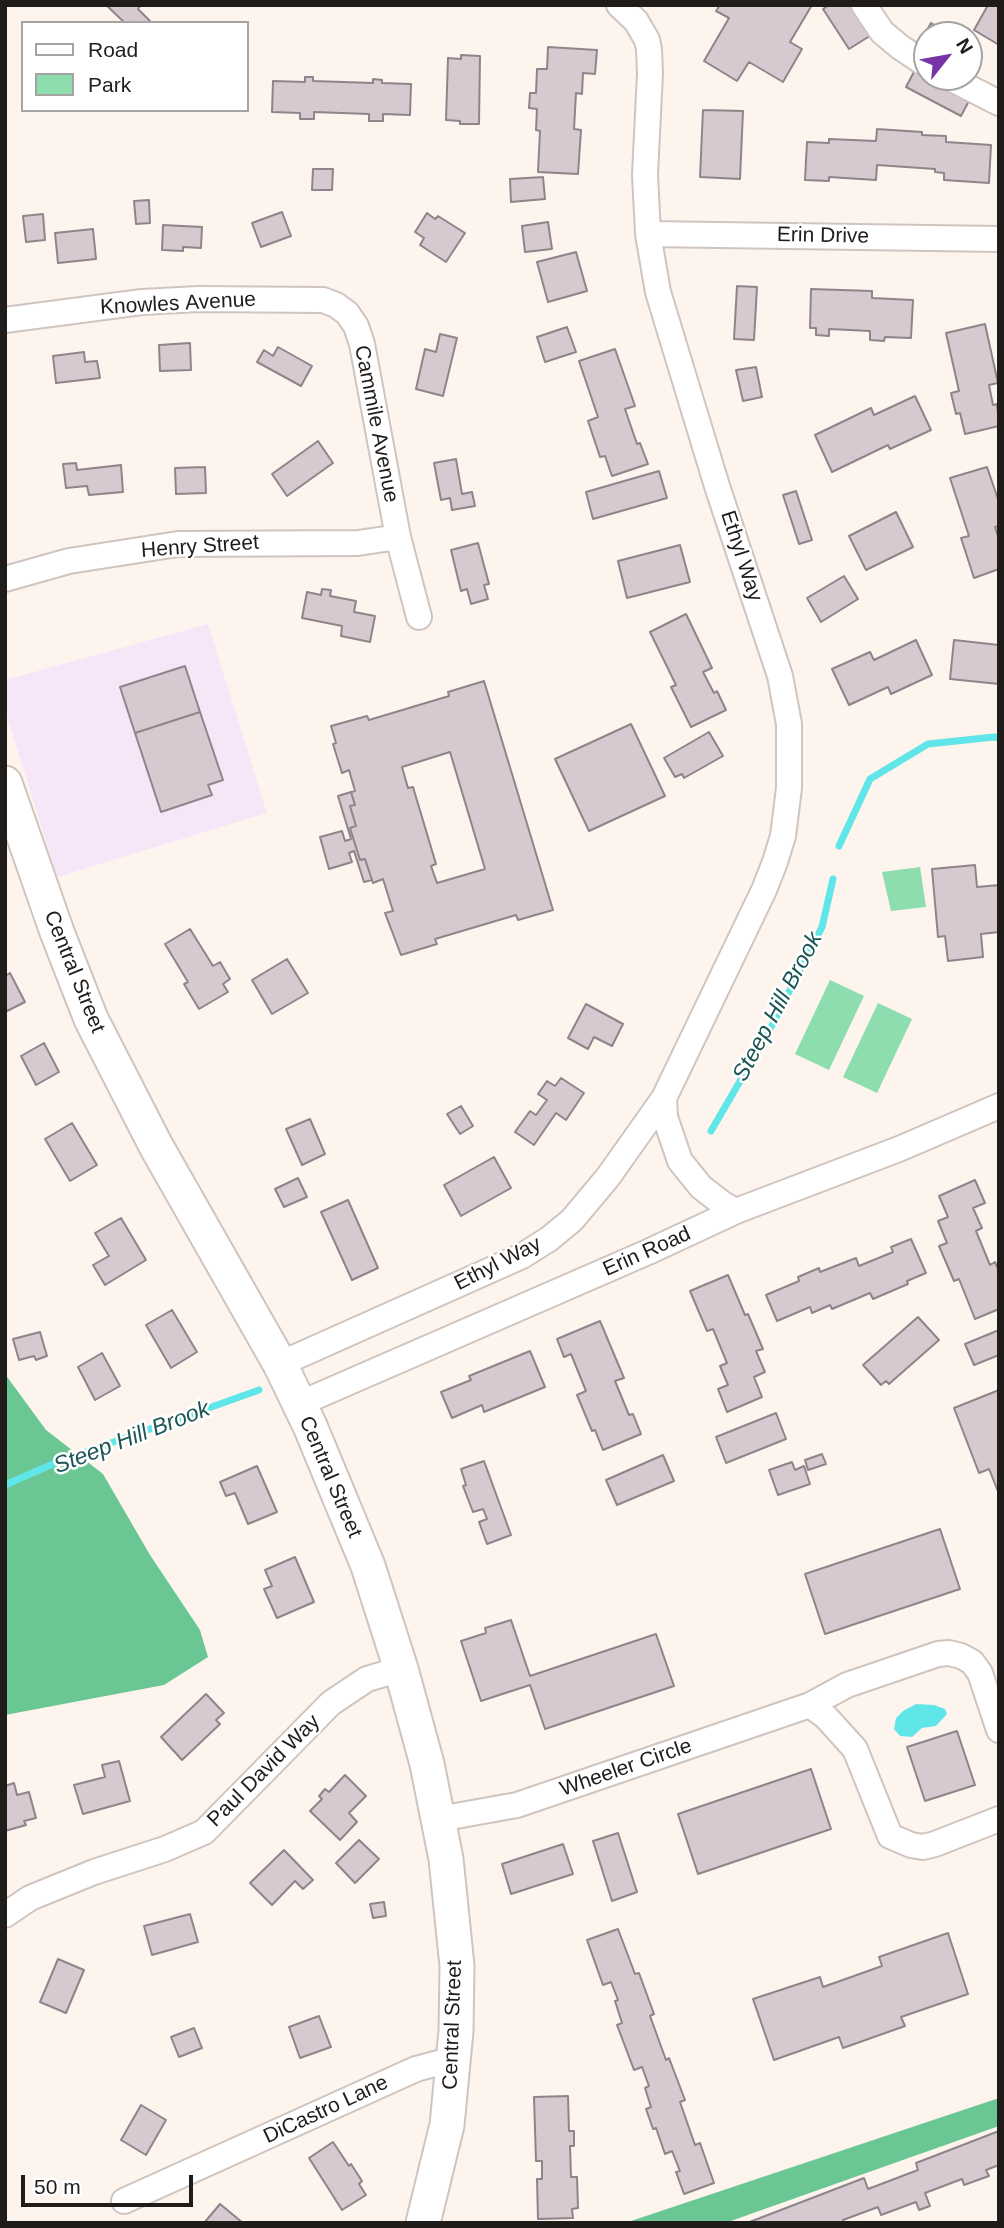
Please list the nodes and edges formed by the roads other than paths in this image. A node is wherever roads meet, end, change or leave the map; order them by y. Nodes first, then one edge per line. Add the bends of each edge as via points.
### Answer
1 (619, 5) edge
2 (863, 5) edge
3 (913, 56) edge
4 (975, 91) edge
5 (999, 103) edge
6 (648, 234) junction
7 (999, 239) edge
8 (348, 313) joint
9 (5, 320) edge
10 (398, 537) junction
11 (5, 579) edge
12 (419, 617) dead end
13 (5, 783) edge
14 (664, 1098) junction
15 (999, 1106) edge
16 (736, 1211) junction
17 (280, 1364) junction
18 (299, 1405) junction
19 (401, 1669) junction
20 (810, 1705) junction
21 (999, 1730) edge
22 (439, 1819) junction
23 (999, 1819) edge
24 (5, 1915) edge
25 (454, 2064) junction
26 (124, 2201) dead end
27 (424, 2223) edge

1 - 6 street, Ethyl Way via 636,21 649,49
2 - 3 street via 882,32
4 - 5 street
6 - 7 street, Erin Drive
6 - 14 street, Ethyl Way via 662,312 780,676 790,756 787,813 775,862
8 - 9 street, Knowles Avenue via 323,300 198,299
8 - 10 street, Cammile Avenue via 362,344
10 - 11 street, Henry Street via 358,542 178,544 69,561
10 - 12 street, Cammile Avenue
13 - 17 main road, Central Street via 92,1019 156,1146
14 - 16 street via 680,1161 701,1187
14 - 17 street, Ethyl Way via 608,1177 572,1220 549,1239 523,1256
15 - 16 street, Erin Road
16 - 18 street, Erin Road
17 - 18 main road, Central Street
18 - 19 main road, Central Street via 368,1566
19 - 22 main road, Central Street
19 - 24 street, Paul David Way via 368,1679 331,1703 204,1832 30,1898
20 - 21 street, Wheeler Circle via 847,1685 949,1653 972,1662
20 - 22 street, Wheeler Circle via 517,1805
20 - 23 street via 855,1749 890,1836 923,1847
22 - 25 main road, Central Street via 457,1966
25 - 26 street, DiCastro Lane via 416,2069
25 - 27 main road, Central Street via 447,2125

